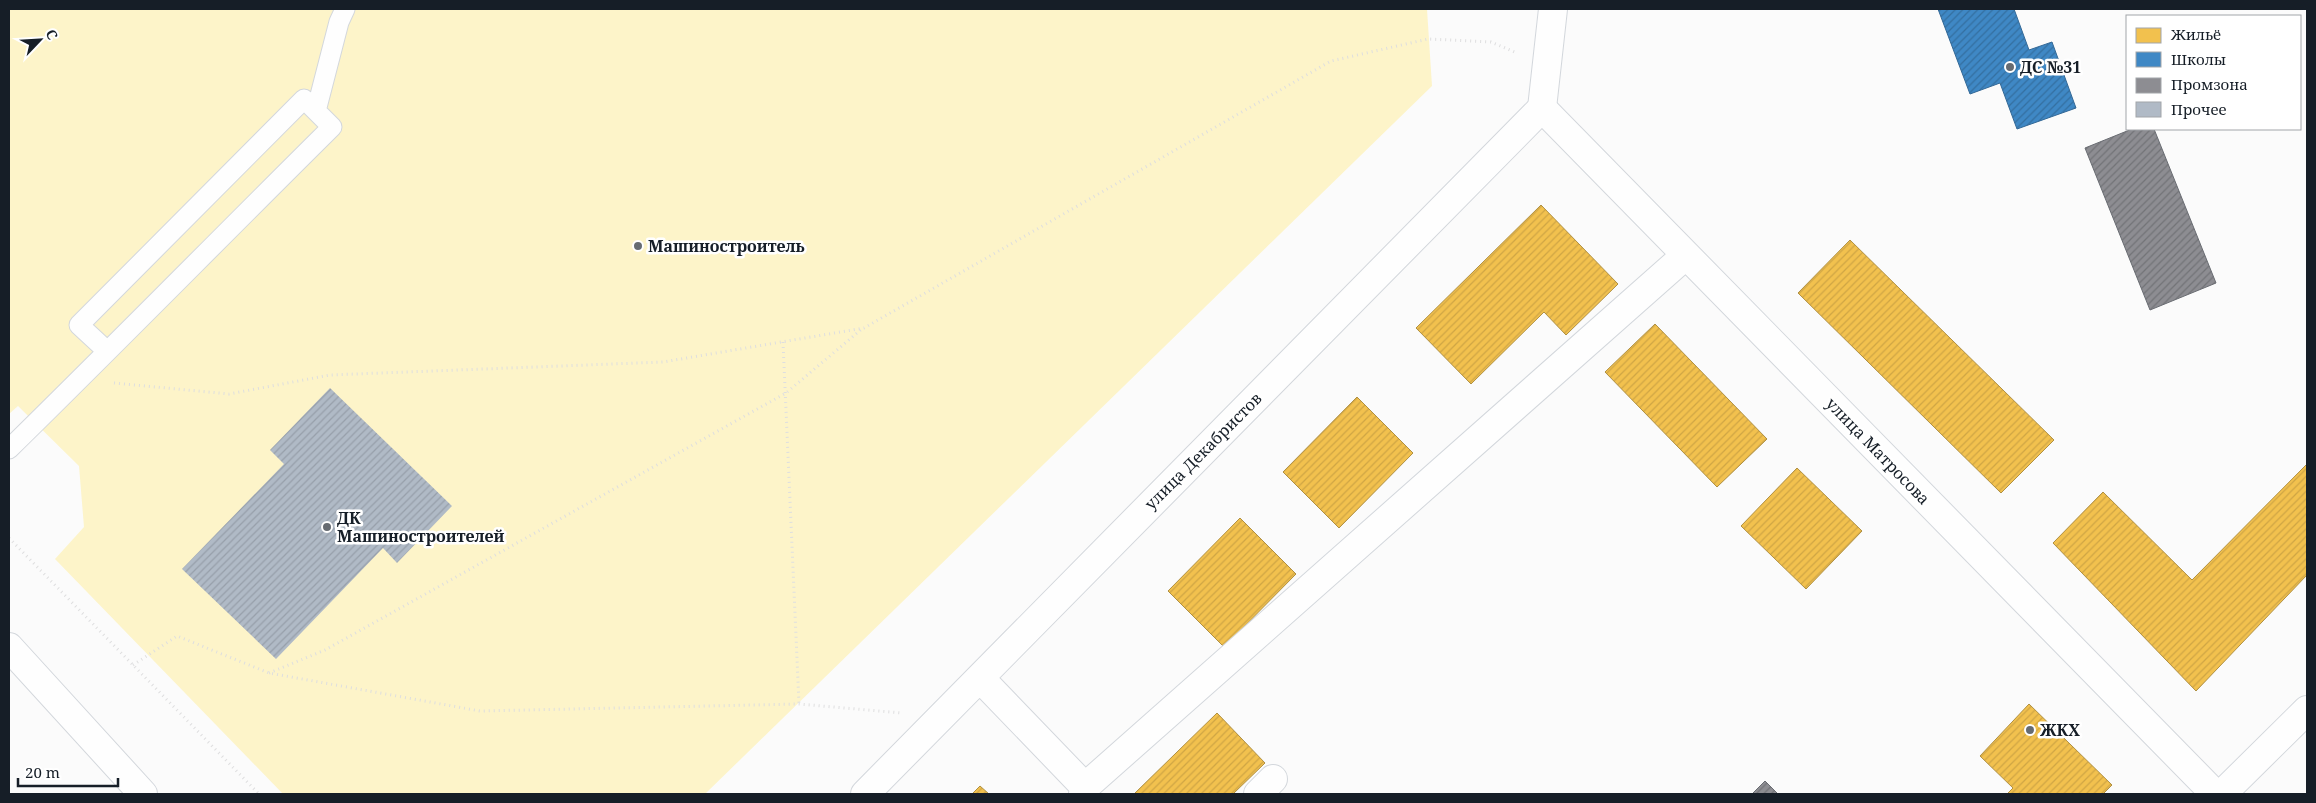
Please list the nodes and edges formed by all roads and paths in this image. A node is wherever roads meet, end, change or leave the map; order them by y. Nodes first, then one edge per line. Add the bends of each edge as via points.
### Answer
1 (345, 9) edge
2 (1553, 9) edge
3 (1546, 64) junction
4 (1542, 108) junction
5 (316, 111) junction
6 (1686, 255) junction
7 (864, 328) junction
8 (783, 342) junction
9 (107, 352) junction
10 (79, 380) junction
11 (786, 393) junction
12 (9, 449) edge
13 (9, 538) edge
14 (9, 647) edge
15 (133, 665) junction
16 (269, 673) junction
17 (980, 678) junction
18 (799, 704) junction
19 (2307, 710) edge
20 (942, 716) junction
21 (1084, 791) edge
22 (143, 794) edge
23 (259, 794) edge
24 (865, 794) edge
25 (2215, 794) edge
26 (2222, 794) edge

1 - 5 lane
2 - 3 street
3 - 4 street
3 - 7 path via 1491,42 1428,39 1331,61
4 - 6 street, улица Матросова
4 - 17 street, улица Декабристов
5 - 9 lane via 332,127
5 - 9 lane via 304,99 78,325
6 - 21 street
6 - 25 street, улица Матросова
7 - 8 path
7 - 11 path
8 - 10 path via 663,362 330,375 229,394
8 - 11 path
9 - 10 lane
10 - 12 lane
11 - 16 path via 325,650
11 - 18 path
13 - 15 path
14 - 22 street
15 - 16 path via 178,636
15 - 23 path
16 - 18 path via 480,711
17 - 20 street, улица Декабристов
17 - 21 street
18 - 20 path
19 - 26 street
20 - 24 street, улица Декабристов

